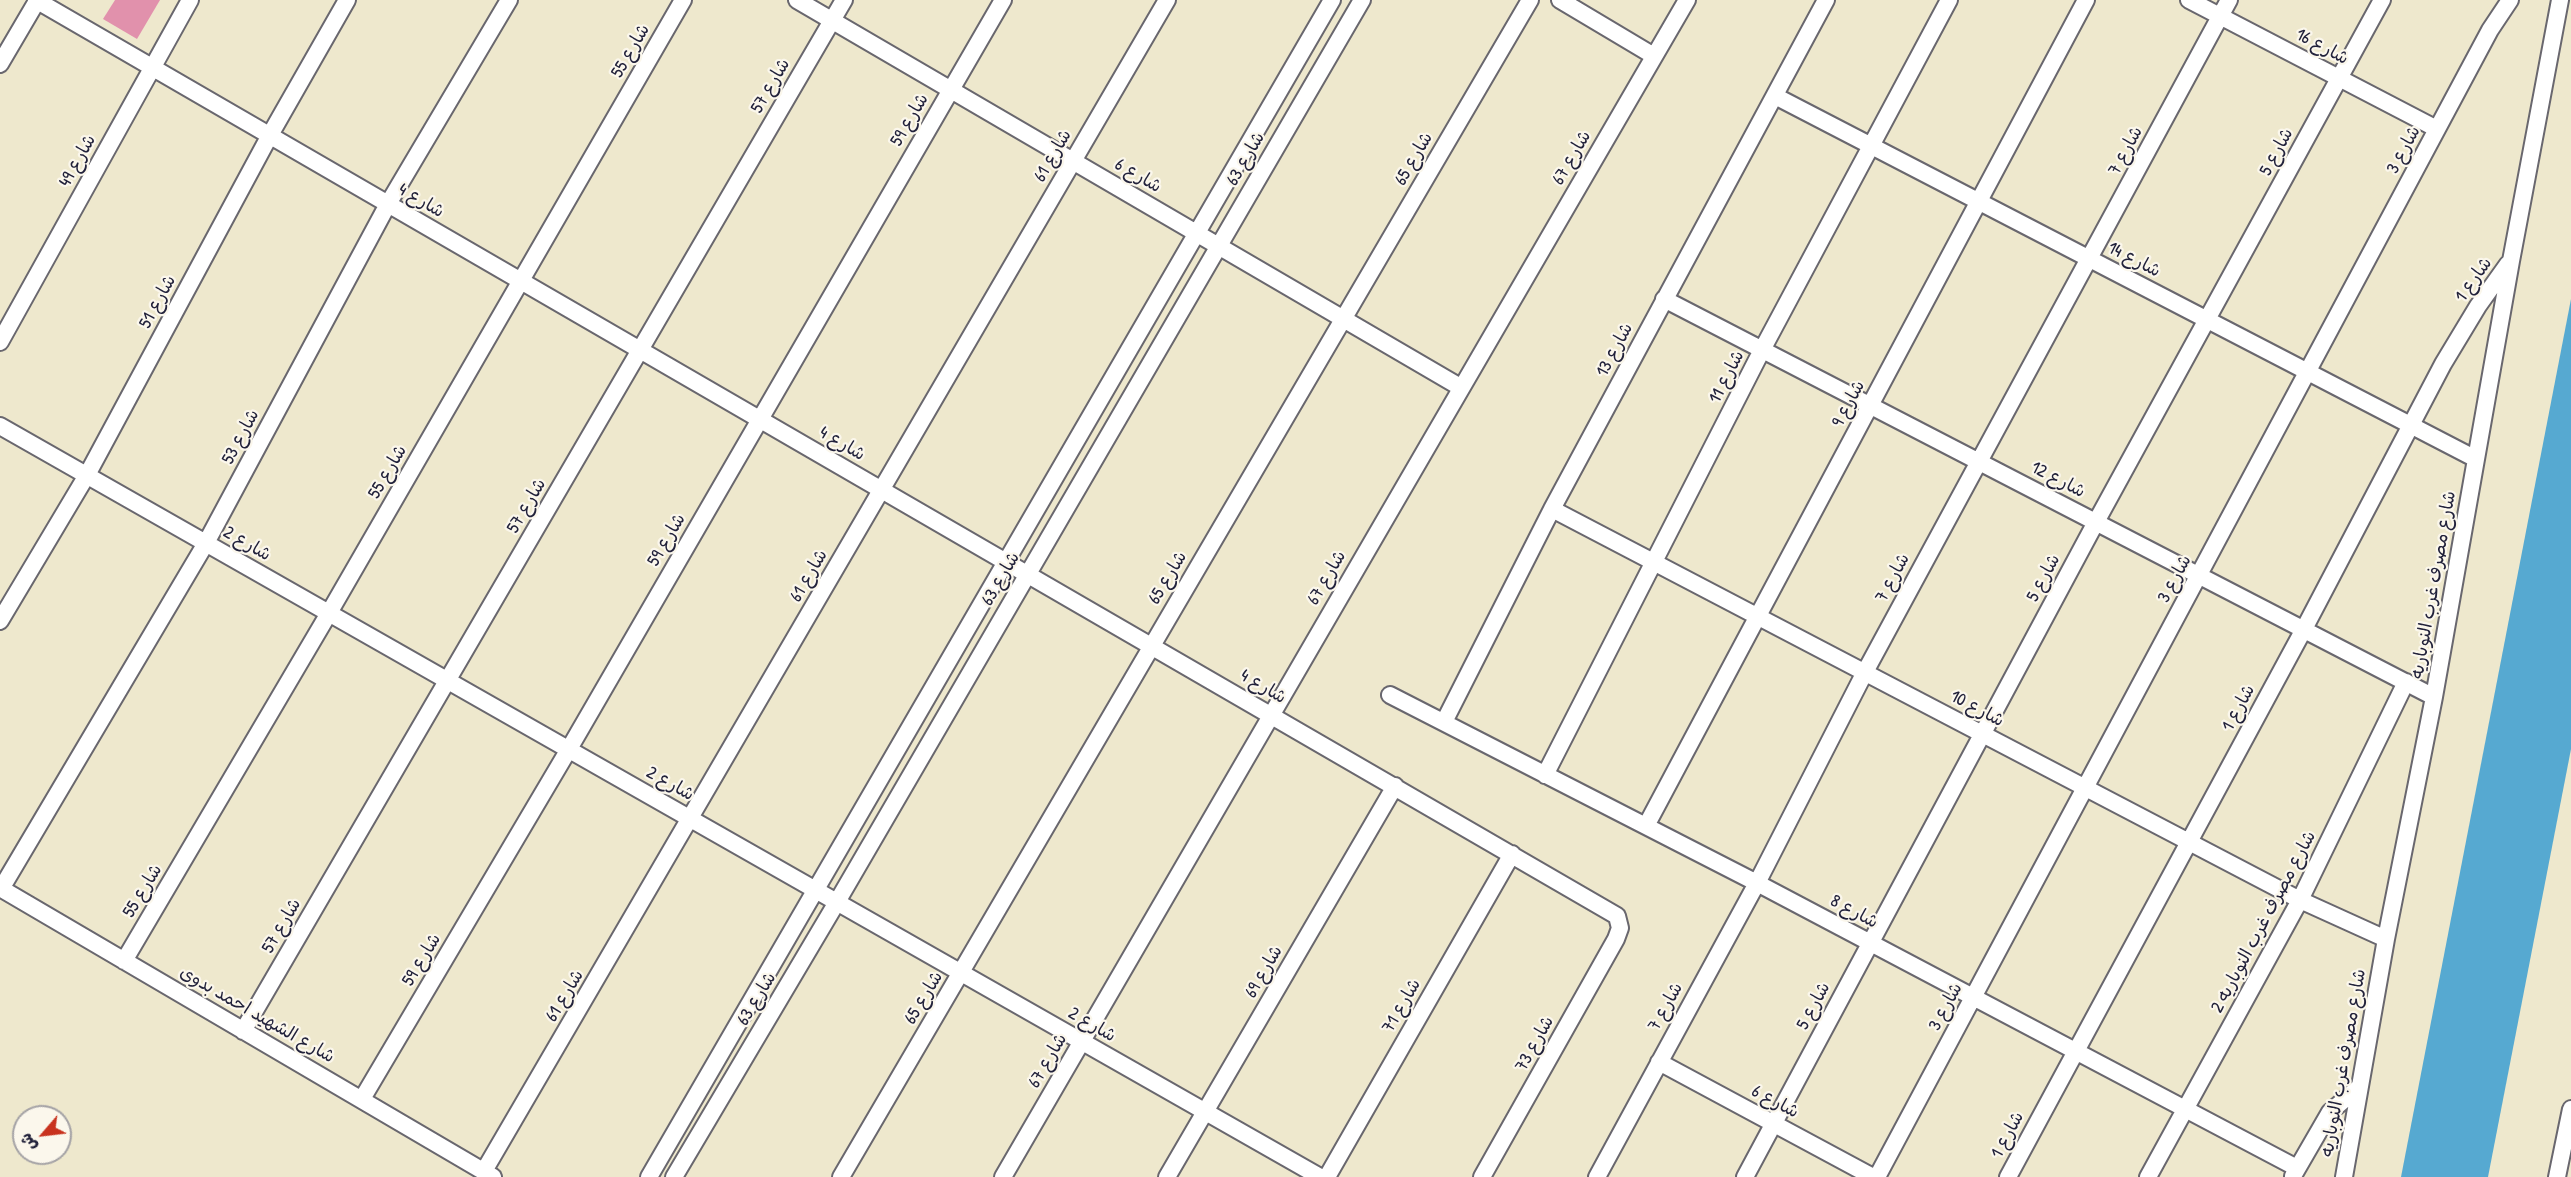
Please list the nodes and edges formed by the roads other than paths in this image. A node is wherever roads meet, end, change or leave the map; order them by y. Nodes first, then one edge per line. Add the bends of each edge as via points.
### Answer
1 (36, 0) edge
2 (190, 0) edge
3 (347, 0) edge
4 (509, 0) edge
5 (683, 0) edge
6 (797, 0) edge
7 (844, 0) edge
8 (1003, 0) edge
9 (1167, 0) edge
10 (1332, 0) edge
11 (1362, 0) edge
12 (1530, 0) edge
13 (1560, 0) edge
14 (1687, 0) edge
15 (1826, 0) edge
16 (1949, 0) edge
17 (2086, 0) edge
18 (2189, 0) edge
19 (2229, 0) edge
20 (2382, 0) edge
21 (2510, 0) edge
22 (2560, 0) edge
23 (2220, 16) junction
24 (832, 20) junction
25 (1654, 56) junction
26 (0, 64) edge
27 (152, 67) junction
28 (2339, 78) junction
29 (951, 89) junction
30 (1774, 96) junction
31 (2438, 129) junction
32 (270, 135) junction
33 (1871, 146) junction
34 (1072, 161) junction
35 (1979, 202) junction
36 (388, 204) junction
37 (1197, 233) junction
38 (1218, 245) junction
39 (2090, 259) junction
40 (2511, 261) junction
41 (520, 280) junction
42 (1664, 299) junction
43 (1344, 319) junction
44 (2208, 321) junction
45 (0, 342) edge
46 (640, 350) junction
47 (1762, 350) junction
48 (2308, 372) junction
49 (1460, 387) junction
50 (1870, 405) junction
51 (759, 418) junction
52 (0, 426) edge
53 (2411, 426) junction
54 (2476, 459) junction
55 (1978, 461) junction
56 (87, 475) junction
57 (882, 489) junction
58 (1552, 509) junction
59 (2096, 522) junction
60 (206, 543) junction
61 (1006, 562) junction
62 (1654, 562) junction
63 (1027, 573) junction
64 (2199, 575) junction
65 (329, 613) junction
66 (1758, 616) junction
67 (0, 621) edge
68 (2304, 629) junction
69 (1151, 645) junction
70 (1865, 672) junction
71 (449, 681) junction
72 (2406, 681) junction
73 (1390, 695) dead end
74 (2434, 697) junction
75 (1271, 714) junction
76 (1444, 722) junction
77 (1982, 734) junction
78 (569, 750) junction
79 (1545, 775) junction
80 (1395, 786) junction
81 (2086, 788) junction
82 (692, 819) junction
83 (1646, 826) junction
84 (2189, 842) junction
85 (1512, 854) junction
86 (1757, 883) junction
87 (1, 888) edge
88 (814, 889) junction
89 (2300, 900) junction
90 (837, 902) junction
91 (1620, 928) joint
92 (2386, 939) junction
93 (1870, 943) junction
94 (124, 961) junction
95 (962, 973) junction
96 (1974, 997) junction
97 (243, 1031) junction
98 (1083, 1042) junction
99 (2075, 1050) junction
100 (1659, 1062) junction
101 (2358, 1088) junction
102 (362, 1099) junction
103 (2186, 1109) junction
104 (2571, 1109) edge
105 (1205, 1112) junction
106 (1773, 1123) junction
107 (665, 1149) junction
108 (684, 1160) junction
109 (2295, 1173) edge
110 (489, 1174) edge
111 (649, 1177) edge
112 (674, 1177) edge
113 (841, 1177) edge
114 (1003, 1177) edge
115 (1167, 1177) edge
116 (1320, 1177) edge
117 (1327, 1177) edge
118 (1482, 1177) edge
119 (1596, 1177) edge
120 (1744, 1177) edge
121 (1875, 1177) edge
122 (2008, 1177) edge
123 (2148, 1177) edge
124 (2343, 1177) edge
125 (2558, 1177) edge

1 - 26 street
1 - 27 street, شارع 4
2 - 27 street, شارع 49
3 - 32 street, شارع 51
4 - 36 street, شارع 53
5 - 41 street, شارع 55
6 - 24 street, شارع 6
7 - 24 street, شارع 57
8 - 29 street, شارع 59
9 - 34 street, شارع 61
10 - 37 street, شارع 63
11 - 38 street, شارع 63
12 - 43 street, شارع 65
13 - 25 street
14 - 25 street, شارع 67
15 - 30 street, شارع 13
16 - 33 street, شارع 11
17 - 35 street, شارع 9
18 - 23 street, شارع 16
19 - 23 street, شارع 7
20 - 28 street, شارع 5
21 - 31 street, شارع 3
22 - 40 street, شارع مصرف غرب النوباريه
23 - 28 street, شارع 16
23 - 39 street, شارع 7
24 - 29 street, شارع 6
24 - 46 street, شارع 57
25 - 49 street, شارع 67
27 - 32 street, شارع 4
27 - 45 street, شارع 49
28 - 31 street, شارع 16
28 - 44 street, شارع 5
29 - 34 street, شارع 6
29 - 51 street, شارع 59
30 - 33 street, شارع 14
30 - 42 street, شارع 13
31 - 48 street, شارع 3
32 - 36 street, شارع 4
32 - 56 street, شارع 51
33 - 35 street, شارع 14
33 - 47 street, شارع 11
34 - 37 street, شارع 6
34 - 57 street, شارع 61
35 - 39 street, شارع 14
35 - 50 street, شارع 9
36 - 41 street, شارع 4
36 - 60 street, شارع 53
37 - 38 street, شارع 6
37 - 61 street, شارع 63
38 - 43 street, شارع 6
38 - 63 street, شارع 63
39 - 44 street, شارع 14
39 - 55 street, شارع 7
40 - 53 street, شارع 1 via 2448,355
40 - 54 street, شارع مصرف غرب النوباريه
41 - 46 street, شارع 4
41 - 65 street, شارع 55
42 - 47 street, شارع 12
42 - 58 street, شارع 13
43 - 49 street, شارع 6
43 - 69 street, شارع 65
44 - 48 street, شارع 14
44 - 59 street, شارع 5
46 - 51 street, شارع 4
46 - 71 street, شارع 57
47 - 50 street, شارع 12
47 - 62 street, شارع 11
48 - 53 street, شارع 14
48 - 64 street, شارع 3
49 - 75 street, شارع 67
50 - 55 street, شارع 12
50 - 66 street, شارع 9
51 - 57 street, شارع 4
51 - 78 street, شارع 59
52 - 56 street, شارع 2
53 - 54 street, شارع 14
53 - 68 street, شارع 1
54 - 74 street, شارع مصرف غرب النوباريه
55 - 59 street, شارع 12
55 - 70 street, شارع 7
56 - 60 street, شارع 2
56 - 67 street, شارع 51
57 - 61 street, شارع 4
57 - 82 street, شارع 61
58 - 62 street, شارع 10
58 - 76 street, شارع 13
59 - 64 street, شارع 12
59 - 77 street, شارع 5
60 - 65 street, شارع 2
60 - 87 street, شارع 53
61 - 63 street, شارع 4
61 - 88 street, شارع 63
62 - 66 street, شارع 10
62 - 79 street, شارع 11
63 - 69 street, شارع 4
63 - 90 street, شارع 63
64 - 68 street, شارع 12
64 - 81 street, شارع 3
65 - 71 street, شارع 2
65 - 94 street, شارع 55
66 - 70 street, شارع 10
66 - 83 street, شارع 9
68 - 72 street, شارع 12
68 - 84 street, شارع 1
69 - 75 street, شارع 4
69 - 95 street, شارع 65
70 - 77 street, شارع 10
70 - 86 street, شارع 7
71 - 78 street, شارع 2
71 - 97 street, شارع 57
72 - 74 street, شارع 12
72 - 89 street, شارع مصرف غرب النوباريه 2
73 - 76 street, شارع 8
74 - 92 street, شارع مصرف غرب النوباريه
75 - 80 street, شارع 4
75 - 98 street, شارع 67
76 - 79 street, شارع 8
77 - 81 street, شارع 10
77 - 93 street, شارع 5
78 - 82 street, شارع 2
78 - 102 street, شارع 59
79 - 83 street, شارع 8
80 - 85 street, شارع 4
80 - 105 street, شارع 69
81 - 84 street, شارع 10
81 - 96 street, شارع 3
82 - 88 street, شارع 2
82 - 110 street, شارع 61
83 - 86 street, شارع 8
84 - 89 street, شارع 10
84 - 99 street, شارع 1
85 - 91 street, شارع 4 via 1617,916
85 - 117 street, شارع 71
86 - 93 street, شارع 8
86 - 100 street, شارع 7
87 - 94 street, شارع الشهيد احمد بدوى
88 - 90 street, شارع 2
88 - 107 street, شارع 63
89 - 92 street, شارع 10
89 - 103 street, شارع مصرف غرب النوباريه 2
90 - 95 street, شارع 2
90 - 108 street, شارع 63
91 - 118 street, شارع 73
92 - 101 street, شارع مصرف غرب النوباريه
93 - 96 street, شارع 8
93 - 106 street, شارع 5
94 - 97 street, شارع الشهيد احمد بدوى
95 - 98 street, شارع 2
95 - 113 street, شارع 65
96 - 99 street, شارع 8
96 - 121 street, شارع 3
97 - 102 street, شارع الشهيد احمد بدوى
98 - 105 street, شارع 2
98 - 114 street, شارع 67
99 - 103 street, شارع 8
99 - 122 street, شارع 1
100 - 106 street, شارع 6
100 - 119 street, شارع 7
101 - 109 street via 2330,1112
101 - 124 street, شارع مصرف غرب النوباريه
102 - 110 street, شارع الشهيد احمد بدوى
103 - 109 street, شارع 8
103 - 123 street, شارع مصرف غرب النوباريه 2
104 - 125 street
105 - 115 street, شارع 69
105 - 116 street, شارع 2
106 - 120 street, شارع 5
106 - 121 street, شارع 6
107 - 108 street
107 - 111 street, شارع 63
108 - 112 street, شارع 63

